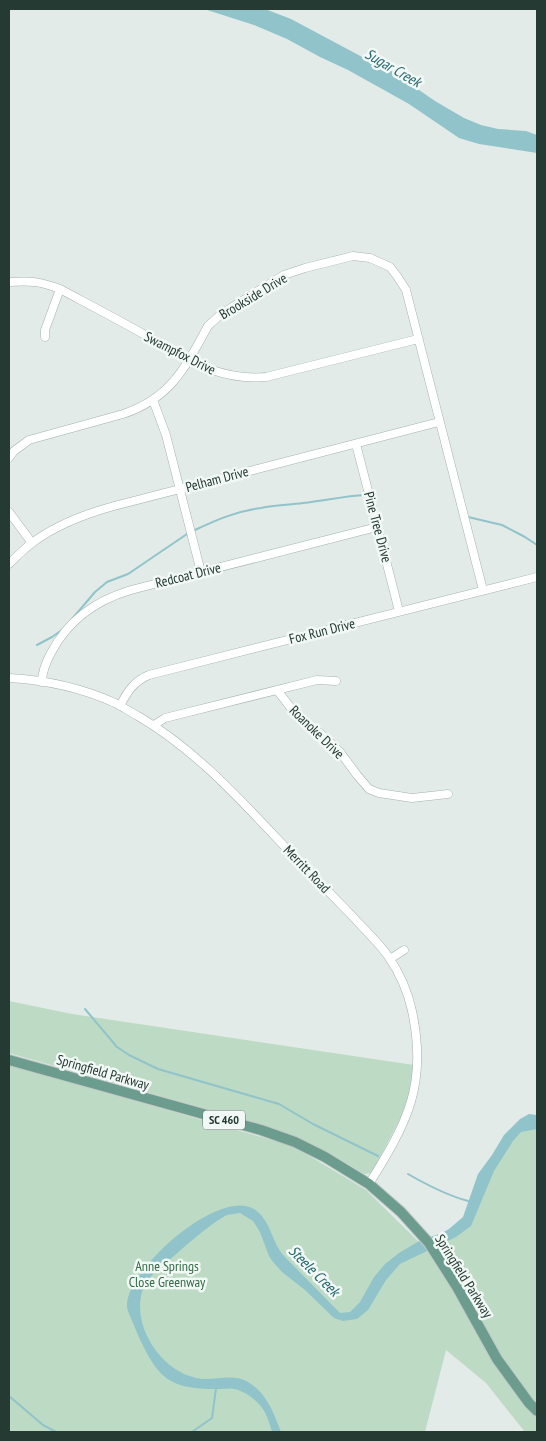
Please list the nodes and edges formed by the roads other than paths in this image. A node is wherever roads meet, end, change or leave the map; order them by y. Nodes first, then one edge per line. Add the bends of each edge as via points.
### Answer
1 (9, 282) edge
2 (60, 289) junction
3 (45, 337) dead end
4 (418, 339) junction
5 (189, 360) junction
6 (153, 400) junction
7 (439, 422) junction
8 (356, 444) junction
9 (9, 458) edge
10 (180, 488) junction
11 (9, 512) edge
12 (377, 527) junction
13 (32, 543) junction
14 (9, 564) edge
15 (201, 572) junction
16 (537, 577) edge
17 (483, 590) junction
18 (400, 611) junction
19 (9, 678) edge
20 (336, 681) dead end
21 (42, 682) junction
22 (277, 690) junction
23 (120, 706) junction
24 (154, 726) junction
25 (448, 794) dead end
26 (404, 950) dead end
27 (390, 959) junction
28 (9, 1060) edge
29 (369, 1184) junction
30 (537, 1411) edge

1 - 2 street, Swampfox Drive via 42,282
2 - 3 street
2 - 5 street, Swampfox Drive
4 - 5 street, Swampfox Drive via 266,377 244,378 223,374
4 - 5 street, Brookside Drive via 406,290 397,276 382,263 354,256 284,276 232,306 208,326
4 - 7 street, Brookside Drive
5 - 6 street, Brookside Drive via 171,385
6 - 9 street, Brookside Drive via 123,414 29,440 14,450
6 - 10 street
7 - 8 street, Pelham Drive
7 - 17 street, Brookside Drive
8 - 10 street, Pelham Drive
8 - 12 street, Pine Tree Drive
10 - 13 street, Pelham Drive via 83,515
10 - 15 street
11 - 13 street
12 - 15 street, Redcoat Drive
12 - 18 street, Pine Tree Drive
13 - 14 street, Pelham Drive
15 - 21 street, Redcoat Drive via 119,594 88,610 73,622 55,646 44,669
16 - 17 street, Fox Run Drive
17 - 18 street, Fox Run Drive
18 - 23 street, Fox Run Drive via 149,675 135,682
19 - 21 street, Merritt Road
20 - 22 street via 317,680
21 - 23 street, Merritt Road
22 - 24 street via 165,718
22 - 25 street, Roanoke Drive via 307,725 340,752 369,789 412,798
23 - 24 street, Merritt Road
24 - 27 street, Merritt Road via 211,771
26 - 27 street
27 - 29 street, Merritt Road via 412,1009 418,1047 417,1072 406,1121
28 - 29 main road, Springfield Parkway / SC 460 via 262,1130 295,1142
29 - 30 main road, Springfield Parkway / SC 460 via 429,1243 498,1359

